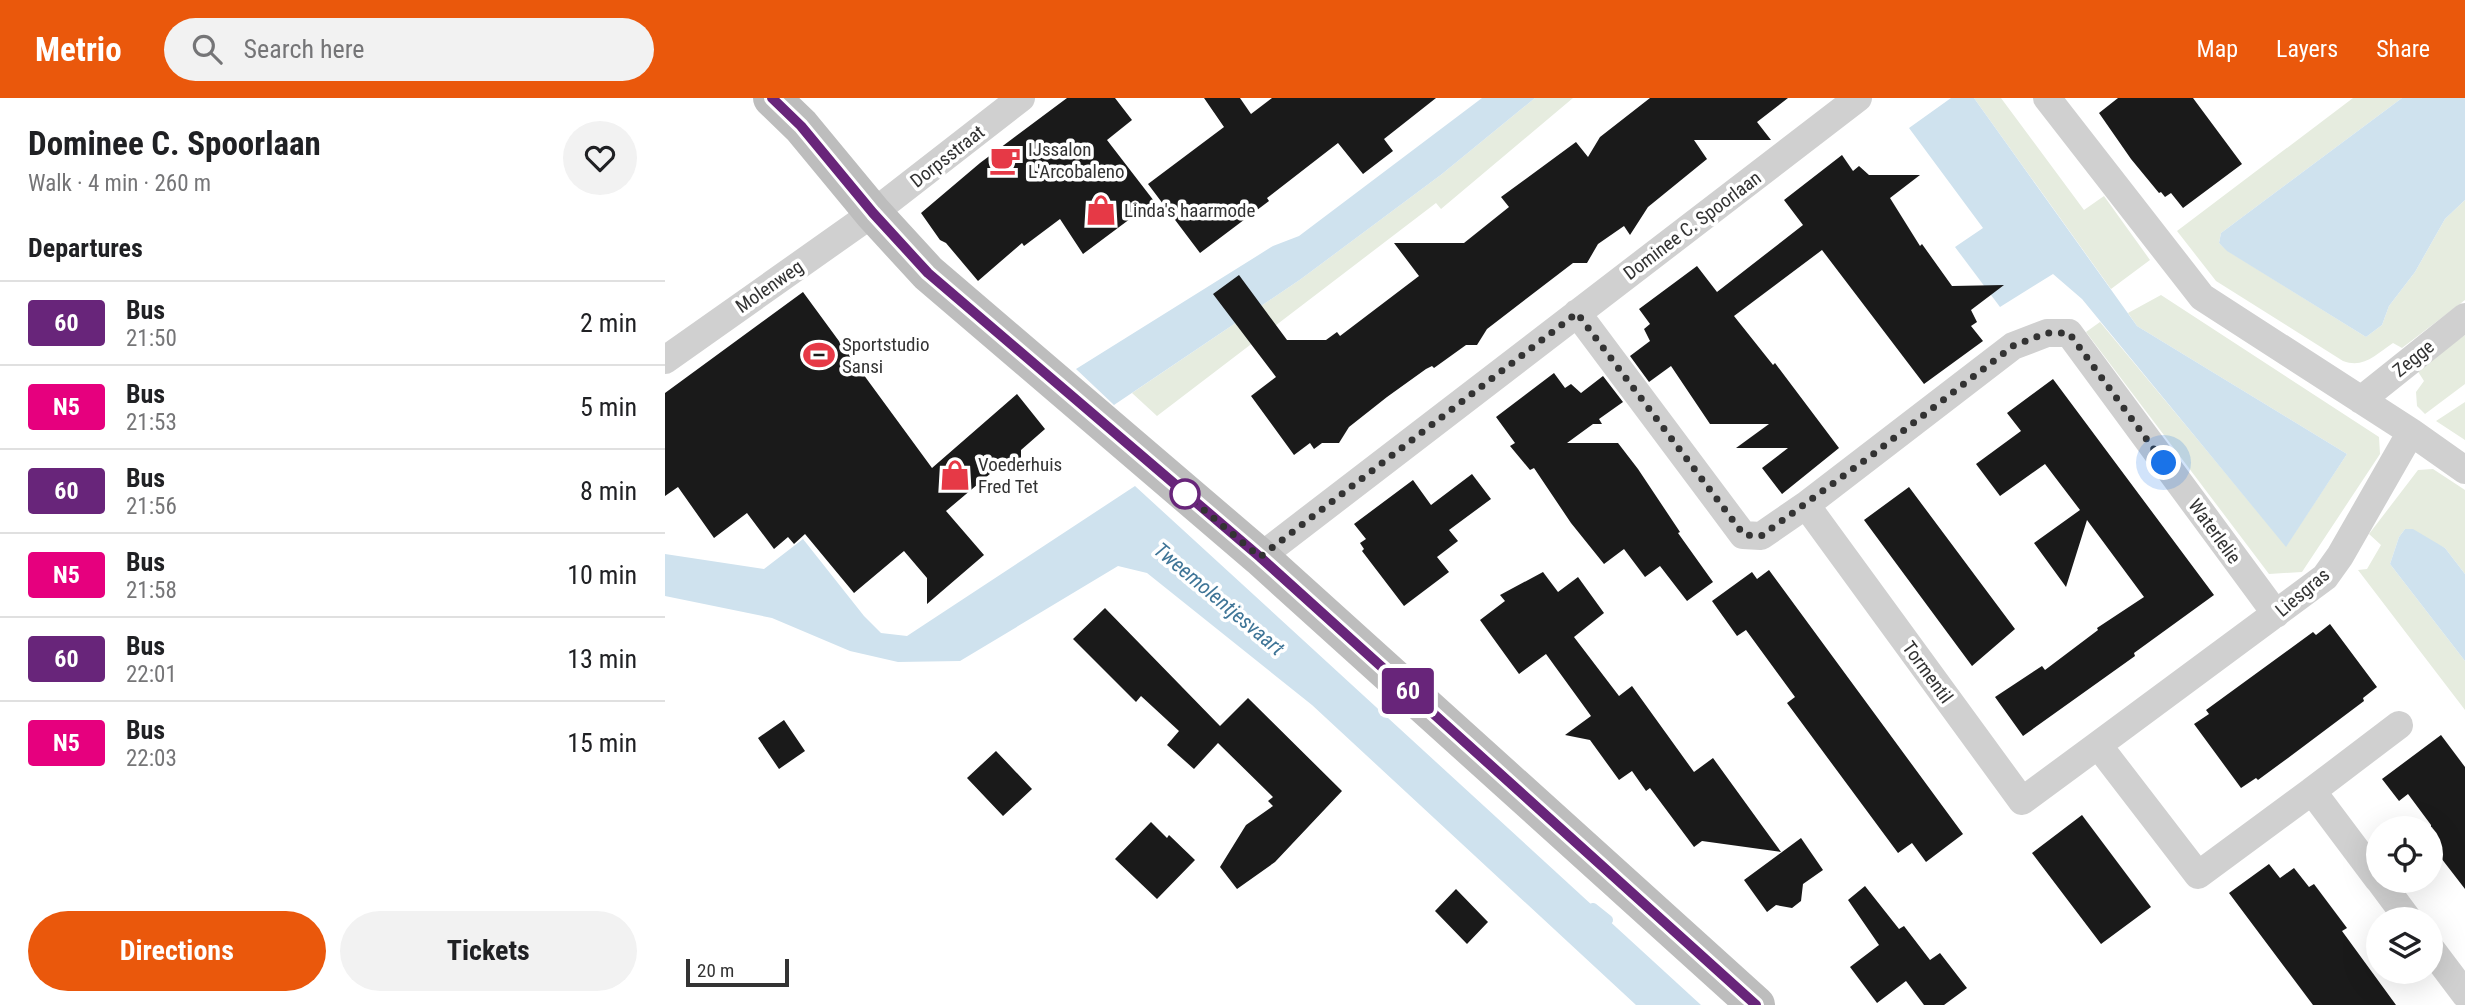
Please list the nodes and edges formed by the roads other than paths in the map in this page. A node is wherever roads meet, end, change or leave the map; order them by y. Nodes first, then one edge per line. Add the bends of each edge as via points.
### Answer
1 (772, 98) edge
2 (1021, 98) edge
3 (1858, 98) edge
4 (2047, 98) edge
5 (873, 213) junction
6 (1577, 313) junction
7 (2465, 317) edge
8 (665, 360) edge
9 (2361, 400) junction
10 (2411, 432) junction
11 (2465, 470) edge
12 (1806, 505) junction
13 (1260, 557) junction
14 (2276, 614) junction
15 (2399, 726) dead end
16 (2098, 745) junction
17 (2312, 791) junction
18 (2366, 863) edge
19 (2443, 965) edge
20 (2465, 994) edge
21 (1756, 1005) edge

1 - 5 street
2 - 5 street, Dorpsstraat
3 - 6 street, Dominee C. Spoorlaan
4 - 9 street via 2202,297
5 - 8 street, Molenweg
5 - 13 street via 928,273
6 - 12 street via 1744,535 1761,536
6 - 13 street, Dominee C. Spoorlaan
7 - 9 street, Zegge
9 - 10 street
10 - 11 street
10 - 14 street, Liesgras via 2325,578
12 - 14 street, Waterlelie via 2013,346 2047,333 2069,333
12 - 16 street, Tormentil via 2022,801
13 - 21 street
14 - 16 street, Liesgras
15 - 17 street
16 - 17 street via 2198,875
17 - 18 street
19 - 20 street

